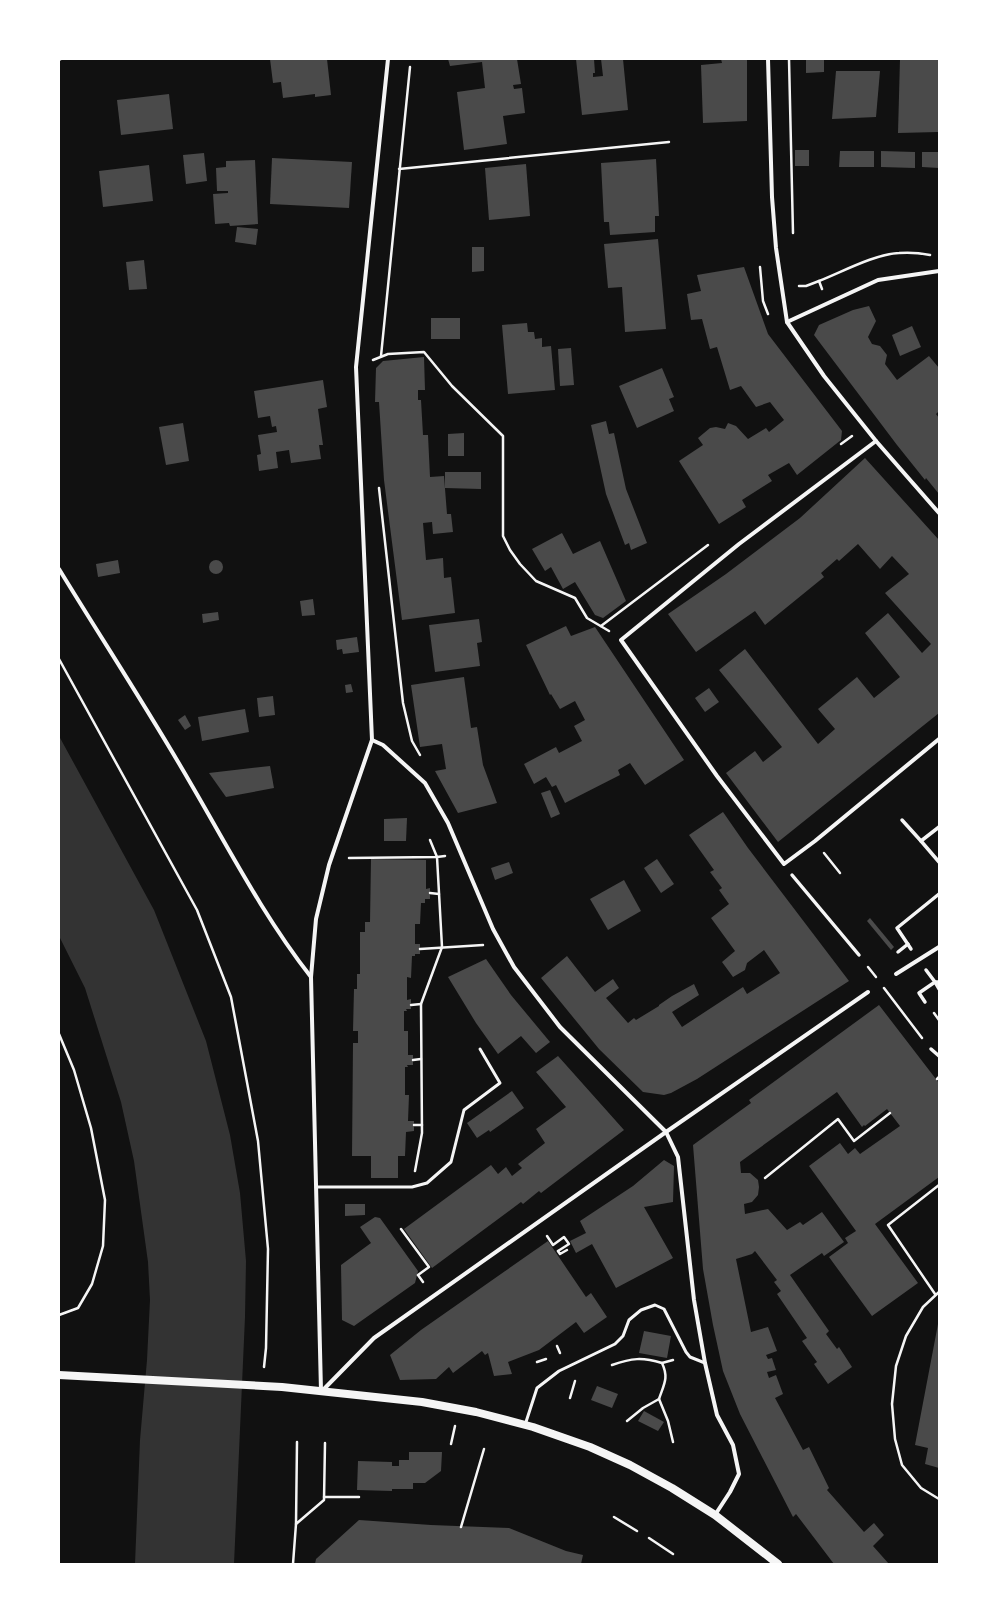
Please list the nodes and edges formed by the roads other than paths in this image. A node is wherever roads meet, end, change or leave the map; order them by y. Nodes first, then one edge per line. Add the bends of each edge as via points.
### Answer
1 (388, 59) edge
2 (768, 59) edge
3 (939, 271) edge
4 (787, 322) junction
5 (876, 441) junction
6 (939, 513) edge
7 (59, 570) edge
8 (939, 739) edge
9 (372, 740) junction
10 (902, 820) dead end
11 (939, 827) edge
12 (921, 841) junction
13 (939, 862) edge
14 (792, 875) dead end
15 (939, 894) edge
16 (908, 944) junction
17 (939, 947) edge
18 (911, 949) dead end
19 (898, 952) dead end
20 (859, 956) road end
21 (926, 970) dead end
22 (896, 974) dead end
23 (311, 977) junction
24 (937, 982) edge
25 (939, 989) edge
26 (868, 992) dead end
27 (925, 1002) dead end
28 (480, 1049) dead end
29 (931, 1049) road end
30 (939, 1056) edge
31 (666, 1132) junction
32 (316, 1187) junction
33 (705, 1363) junction
34 (59, 1375) edge
35 (321, 1391) junction
36 (525, 1425) junction
37 (715, 1515) junction
38 (778, 1564) edge

1 - 9 street via 356,367
2 - 4 street via 775,241
3 - 4 street via 878,280
4 - 5 street via 824,376
5 - 6 street
5 - 8 street via 739,544 621,640 717,776 784,864
7 - 23 street via 167,742 262,907
9 - 23 street via 329,864 316,919
9 - 31 street via 383,745 425,783 448,823 493,929 514,967 560,1027
10 - 12 street
11 - 12 street
12 - 13 street
14 - 20 street
15 - 16 street via 897,928
16 - 18 street
16 - 19 street
17 - 22 street
21 - 24 street
23 - 32 street
24 - 25 street
24 - 27 street via 919,993
26 - 31 street
28 - 32 lane via 500,1083 464,1110 451,1162 427,1183 412,1187
29 - 30 street
31 - 33 street via 678,1157 694,1300
31 - 35 street via 374,1338
32 - 35 street
33 - 36 lane via 690,1357 664,1309 655,1305 641,1310 629,1320 623,1336 615,1344 559,1371 537,1388
33 - 37 street via 717,1415 733,1445 739,1474
34 - 35 main road
35 - 36 main road via 422,1402 476,1412
36 - 37 main road via 590,1447 630,1465
37 - 38 main road

